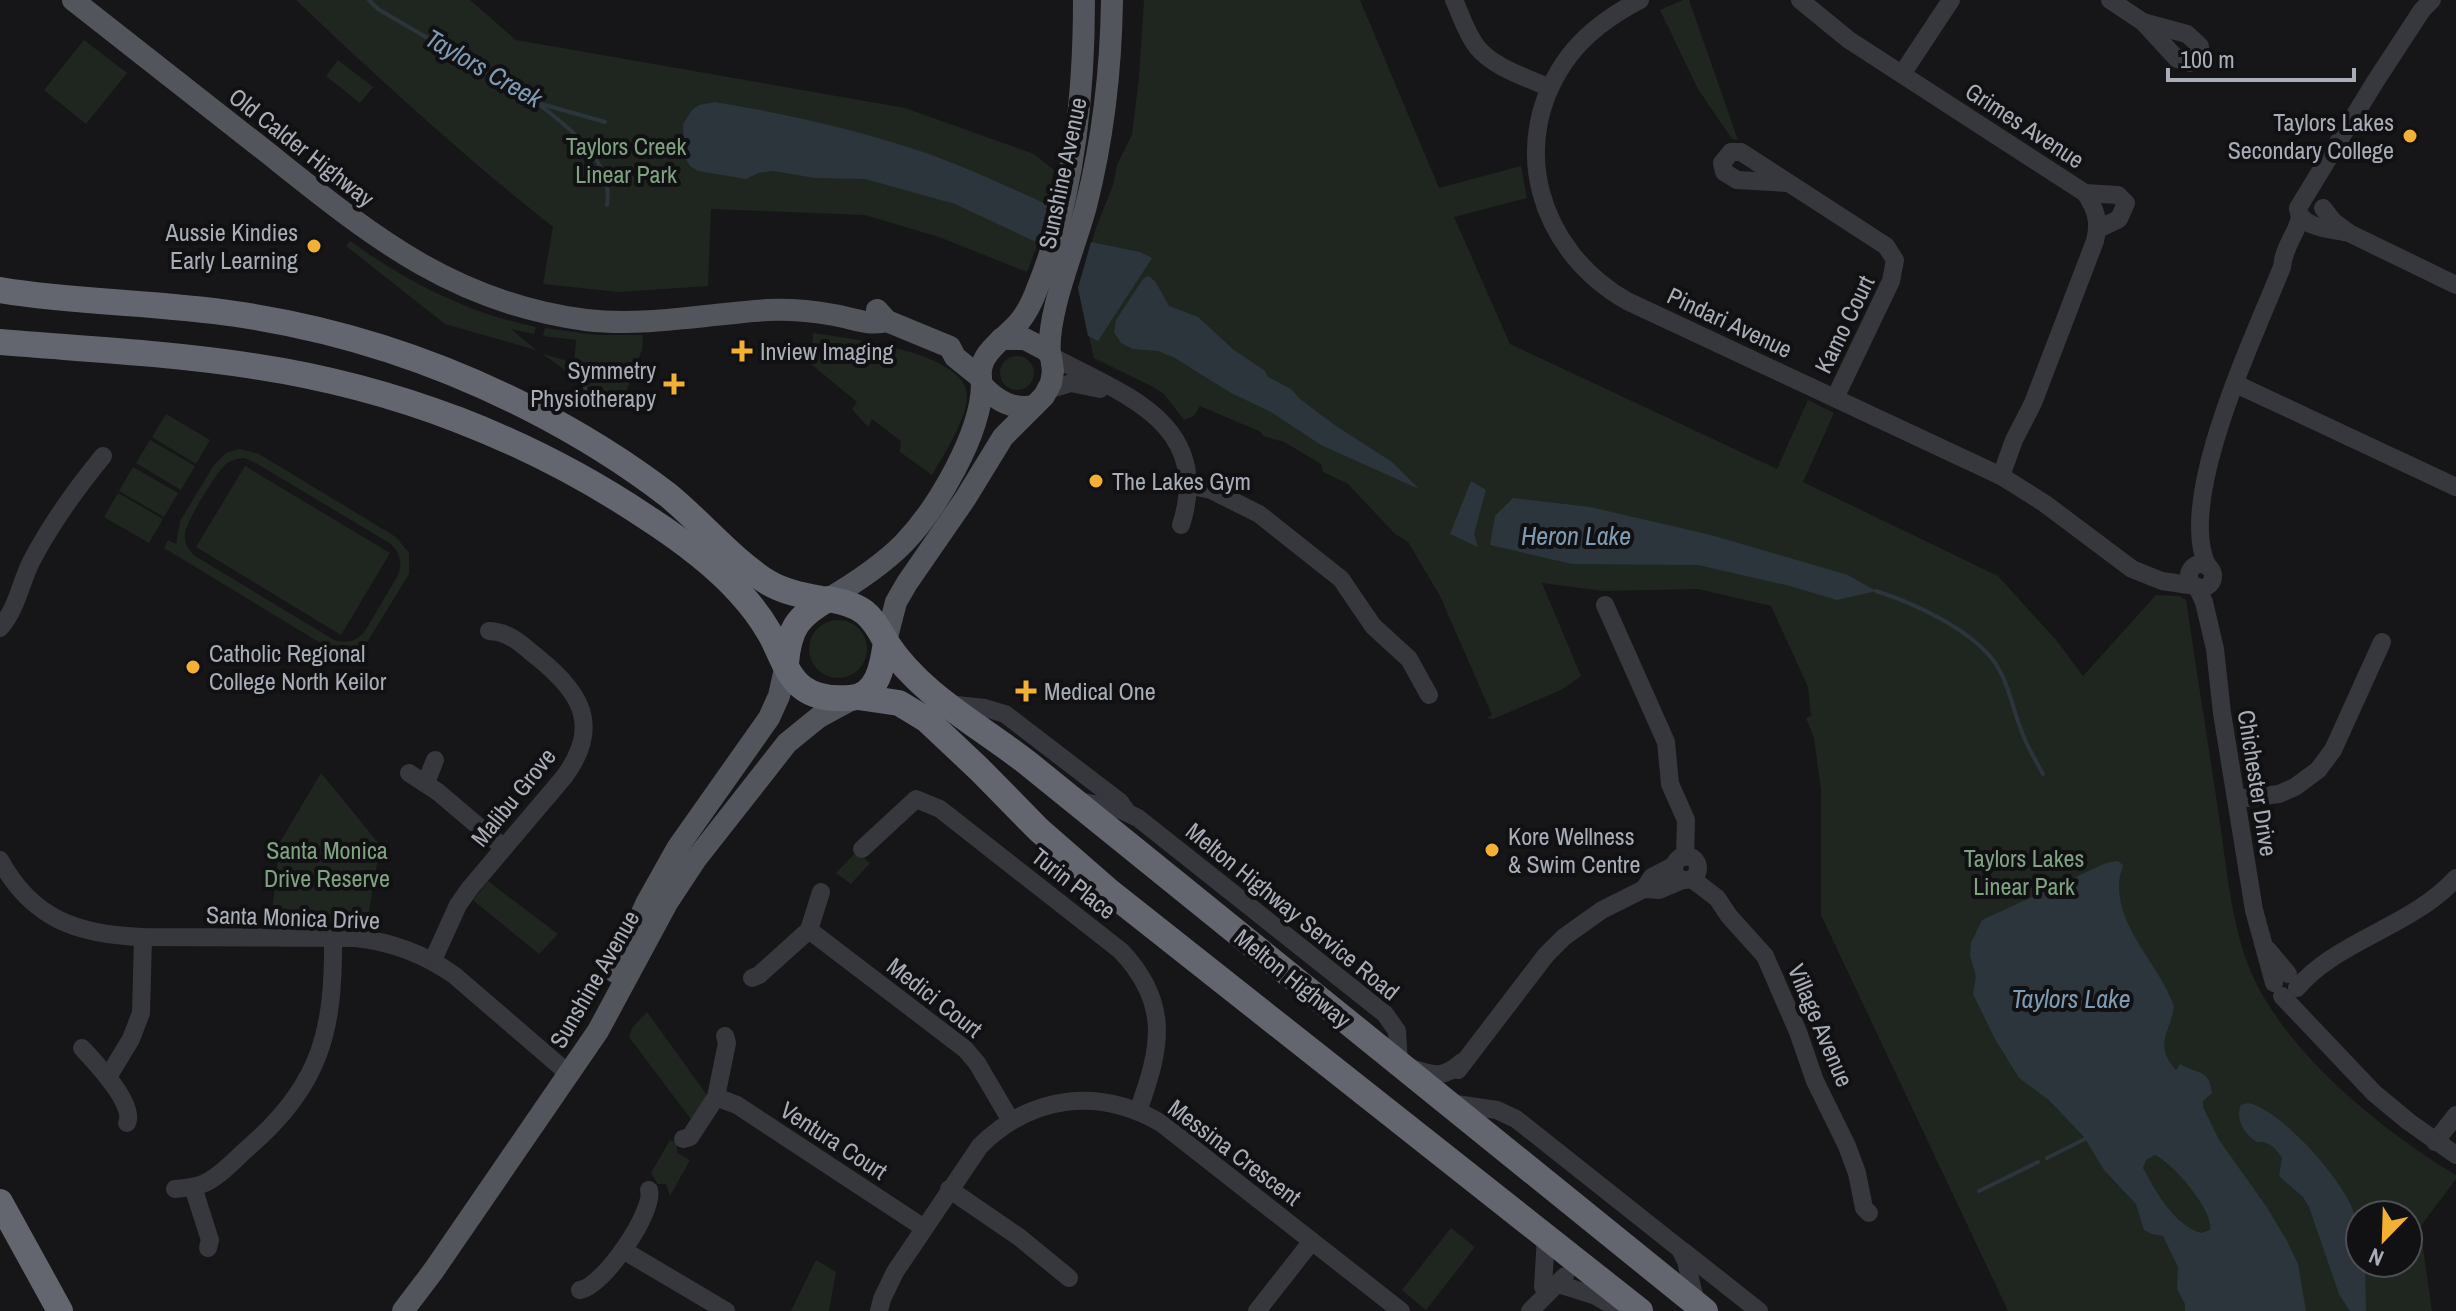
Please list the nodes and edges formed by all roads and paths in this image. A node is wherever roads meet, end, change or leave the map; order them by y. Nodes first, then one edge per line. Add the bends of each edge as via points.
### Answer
1 (73, 0) edge
2 (1075, 0) edge
3 (1112, 0) edge
4 (1454, 0) edge
5 (1640, 0) edge
6 (1800, 0) edge
7 (1951, 0) edge
8 (2110, 0) edge
9 (2424, 1) edge
10 (1084, 11) edge
11 (2143, 22) dead end
12 (1902, 74) junction
13 (1550, 88) junction
14 (1787, 183) dead end
15 (2085, 193) junction
16 (2312, 213) junction
17 (2098, 229) junction
18 (2456, 285) edge
19 (0, 290) edge
20 (999, 341) junction
21 (0, 342) edge
22 (950, 347) junction
23 (1051, 355) junction
24 (982, 382) junction
25 (2236, 384) junction
26 (1041, 398) junction
27 (1835, 398) junction
28 (1137, 401) junction
29 (104, 454) dead end
30 (1996, 473) junction
31 (2456, 487) edge
32 (1187, 490) junction
33 (1181, 525) dead end
34 (2199, 577) junction
35 (827, 600) junction
36 (1605, 605) dead end
37 (502, 627) dead end
38 (0, 628) edge
39 (886, 642) junction
40 (2382, 642) dead end
41 (786, 664) junction
42 (1429, 695) dead end
43 (856, 698) junction
44 (946, 704) junction
45 (435, 760) dead end
46 (409, 773) dead end
47 (426, 783) junction
48 (1072, 799) junction
49 (2236, 799) junction
50 (1127, 812) junction
51 (504, 848) junction
52 (862, 849) dead end
53 (0, 860) edge
54 (1684, 870) junction
55 (2456, 878) edge
56 (821, 892) dead end
57 (809, 930) junction
58 (143, 937) junction
59 (333, 938) junction
60 (433, 960) junction
61 (752, 978) dead end
62 (2288, 984) junction
63 (725, 1036) dead end
64 (82, 1048) dead end
65 (1462, 1062) junction
66 (1399, 1065) junction
67 (563, 1070) junction
68 (108, 1077) junction
69 (716, 1097) junction
70 (1443, 1100) junction
71 (1138, 1111) junction
72 (2456, 1115) edge
73 (1011, 1121) junction
74 (127, 1123) dead end
75 (683, 1139) dead end
76 (2435, 1142) junction
77 (2456, 1155) edge
78 (949, 1189) junction
79 (649, 1190) dead end
80 (0, 1202) edge
81 (1869, 1213) dead end
82 (1599, 1227) junction
83 (924, 1228) junction
84 (1546, 1237) junction
85 (1312, 1241) junction
86 (208, 1248) dead end
87 (1680, 1249) junction
88 (623, 1250) junction
89 (1573, 1258) junction
90 (36, 1267) junction
91 (1088, 1274) dead end
92 (1550, 1286) junction
93 (580, 1290) dead end
94 (1700, 1308) edge
95 (60, 1311) edge
96 (70, 1311) edge
97 (402, 1311) edge
98 (726, 1311) edge
99 (879, 1311) edge
100 (1257, 1311) edge
101 (1401, 1311) edge
102 (1530, 1311) edge
103 (1621, 1311) edge
104 (1640, 1311) edge
105 (1759, 1311) edge

1 - 22 main road, Old Calder Highway via 382,242 452,281 518,305 608,310 755,298 869,307 887,321
2 - 10 main road
3 - 23 main road, Sunshine Avenue via 1103,119 1081,227 1052,325
4 - 13 street via 1473,42 1485,55
5 - 13 street, Pindari Avenue via 1592,31
6 - 12 street, Grimes Avenue
7 - 12 street
8 - 11 street
9 - 16 street, Chichester Drive via 2335,152
10 - 20 main road, Sunshine Avenue via 1075,141 1062,211 1024,315
12 - 15 street, Grimes Avenue
13 - 27 street, Pindari Avenue via 1538,132 1537,174 1548,216 1574,258 1627,301
14 - 27 street, Kamo Court via 1886,246 1895,260 1891,281
15 - 17 street, Grimes Avenue
15 - 17 street via 2118,195 2126,203 2119,219
16 - 18 street
16 - 25 street, Chichester Drive via 2282,267
17 - 30 street via 2033,403
19 - 35 highway via 266,319 366,343 443,369 529,408 622,462 768,583
20 - 22 main road, Old Calder Highway
20 - 23 main road via 1018,337
20 - 24 main road via 986,354
21 - 41 highway via 288,371 393,397 477,427 580,476 689,547 748,601
22 - 24 main road, Old Calder Highway
23 - 26 main road via 1053,371
23 - 28 street
24 - 26 main road via 996,398 1018,408
24 - 35 main road via 978,416 922,521 888,558
25 - 31 street
25 - 34 street, Chichester Drive via 2209,458
26 - 28 street via 1076,383
26 - 39 main road via 1003,437 901,593
27 - 30 street, Pindari Avenue
28 - 32 street via 1176,442
29 - 38 street via 63,507
30 - 34 street, Pindari Avenue via 2141,573
32 - 33 street
32 - 42 street via 1221,496 1271,522 1341,579 1373,626 1413,665
34 - 49 street, Chichester Drive
35 - 39 highway via 865,611
35 - 41 highway via 796,624
36 - 54 street via 1666,742 1670,784 1686,820
37 - 51 street, Malibu Grove via 570,686 583,730 571,767
39 - 43 highway via 879,677
39 - 44 highway, Melton Highway via 911,675
40 - 49 street via 2333,750 2318,770 2279,794
41 - 43 highway via 807,691
41 - 67 main road, Sunshine Avenue via 769,718 678,847
43 - 67 main road, Sunshine Avenue via 819,717 787,743 696,859 657,920 611,1011
43 - 84 highway, Melton Highway via 899,703 927,720 1073,862
44 - 48 highway, Melton Highway
44 - 50 street, Melton Highway Service Road via 1005,714
45 - 47 street
46 - 47 street
47 - 51 street
48 - 50 street, Melton Highway Service Road
48 - 66 highway, Melton Highway
49 - 62 street, Chichester Drive via 2254,910 2264,945
50 - 66 street, Melton Highway Service Road via 1385,1014 1397,1031
51 - 60 street, Malibu Grove via 458,905
52 - 71 street, Turin Place via 916,799 925,801 1121,951 1143,978 1158,1024 1156,1051
53 - 58 street, Santa Monica Drive via 30,900 58,921 99,934
54 - 65 street via 1659,890 1644,889 1594,915 1555,945
54 - 81 street, Village Avenue via 1717,898 1765,956 1847,1146
55 - 62 street via 2432,901
56 - 57 street
57 - 61 street
57 - 73 street, Medici Court via 965,1049
58 - 59 street, Santa Monica Drive
58 - 68 street via 141,1013
59 - 60 street, Santa Monica Drive via 376,940
59 - 86 street via 327,1028 304,1086 270,1128 212,1178 184,1188 210,1240
60 - 67 street, Santa Monica Drive
62 - 76 street, Chichester Drive via 2307,1021 2374,1093
63 - 69 street
64 - 68 street
65 - 66 street via 1442,1076
65 - 70 street
66 - 70 highway, Melton Highway
67 - 97 main road, Sunshine Avenue via 467,1199
68 - 74 street via 128,1110
69 - 75 street via 690,1137
69 - 83 street, Ventura Court via 737,1105
70 - 82 highway, Melton Highway
70 - 87 street via 1516,1119
71 - 73 street, Messina Crescent via 1103,1101 1068,1101
71 - 85 street, Messina Crescent via 1176,1133
72 - 76 street
73 - 78 street, Messina Crescent via 980,1146
76 - 77 street, Chichester Drive
78 - 83 street, Messina Crescent
78 - 91 street via 1019,1237 1067,1285
79 - 88 street via 648,1205
80 - 90 highway
82 - 89 highway
82 - 94 highway, Melton Highway
83 - 99 street, Messina Crescent via 889,1283
84 - 89 highway, Melton Highway
84 - 92 street
85 - 100 street
85 - 101 street, Messina Crescent
87 - 94 street
87 - 105 street
88 - 93 street via 593,1285
88 - 98 street
89 - 92 street
89 - 104 highway, Melton Highway
90 - 95 highway
90 - 96 highway
92 - 102 street
92 - 103 street via 1596,1296

